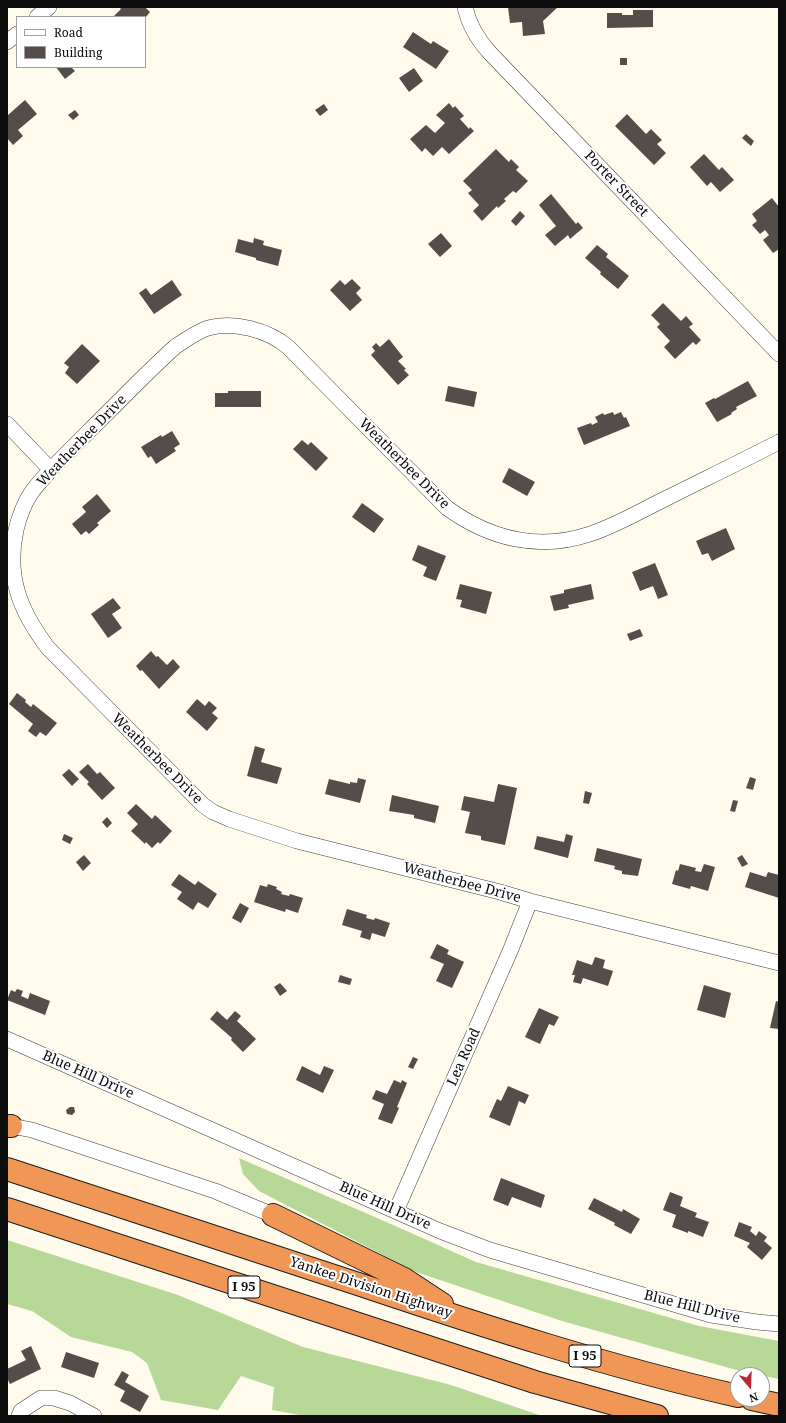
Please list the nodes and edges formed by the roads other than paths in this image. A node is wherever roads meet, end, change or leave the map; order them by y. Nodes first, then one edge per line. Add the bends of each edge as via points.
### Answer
1 (49, 7) edge
2 (465, 7) edge
3 (38, 16) edge
4 (16, 35) edge
5 (7, 42) edge
6 (779, 354) edge
7 (7, 424) edge
8 (779, 442) edge
9 (51, 470) junction
10 (530, 901) junction
11 (779, 963) edge
12 (7, 1039) edge
13 (9, 1126) edge
14 (7, 1168) edge
15 (7, 1210) edge
16 (396, 1211) junction
17 (273, 1214) joint
18 (468, 1320) junction
19 (779, 1324) edge
20 (730, 1394) edge
21 (19, 1416) edge
22 (94, 1416) edge
23 (657, 1416) edge

1 - 3 street
2 - 6 street, Porter Street via 474,32 490,53
4 - 5 street
7 - 9 street
8 - 9 street, Weatherbee Drive via 591,534 543,541 514,539 485,530 447,508 283,343 261,332 221,326 208,328 176,346
9 - 10 street, Weatherbee Drive via 30,494 19,518 13,544 12,563 21,603 33,628 48,648 203,804 229,819 297,841
10 - 11 street, Weatherbee Drive
10 - 16 street, Lea Road
12 - 16 street, Blue Hill Drive
13 - 17 street via 32,1130 216,1191
14 - 18 highway, Yankee Division Highway / I 95
15 - 23 highway, I 95 via 535,1382
16 - 19 street, Blue Hill Drive via 490,1250 550,1269 711,1314
17 - 18 highway via 404,1279
18 - 20 highway, Yankee Division Highway / I 95 via 584,1356
21 - 22 street via 41,1398 54,1398 70,1403

